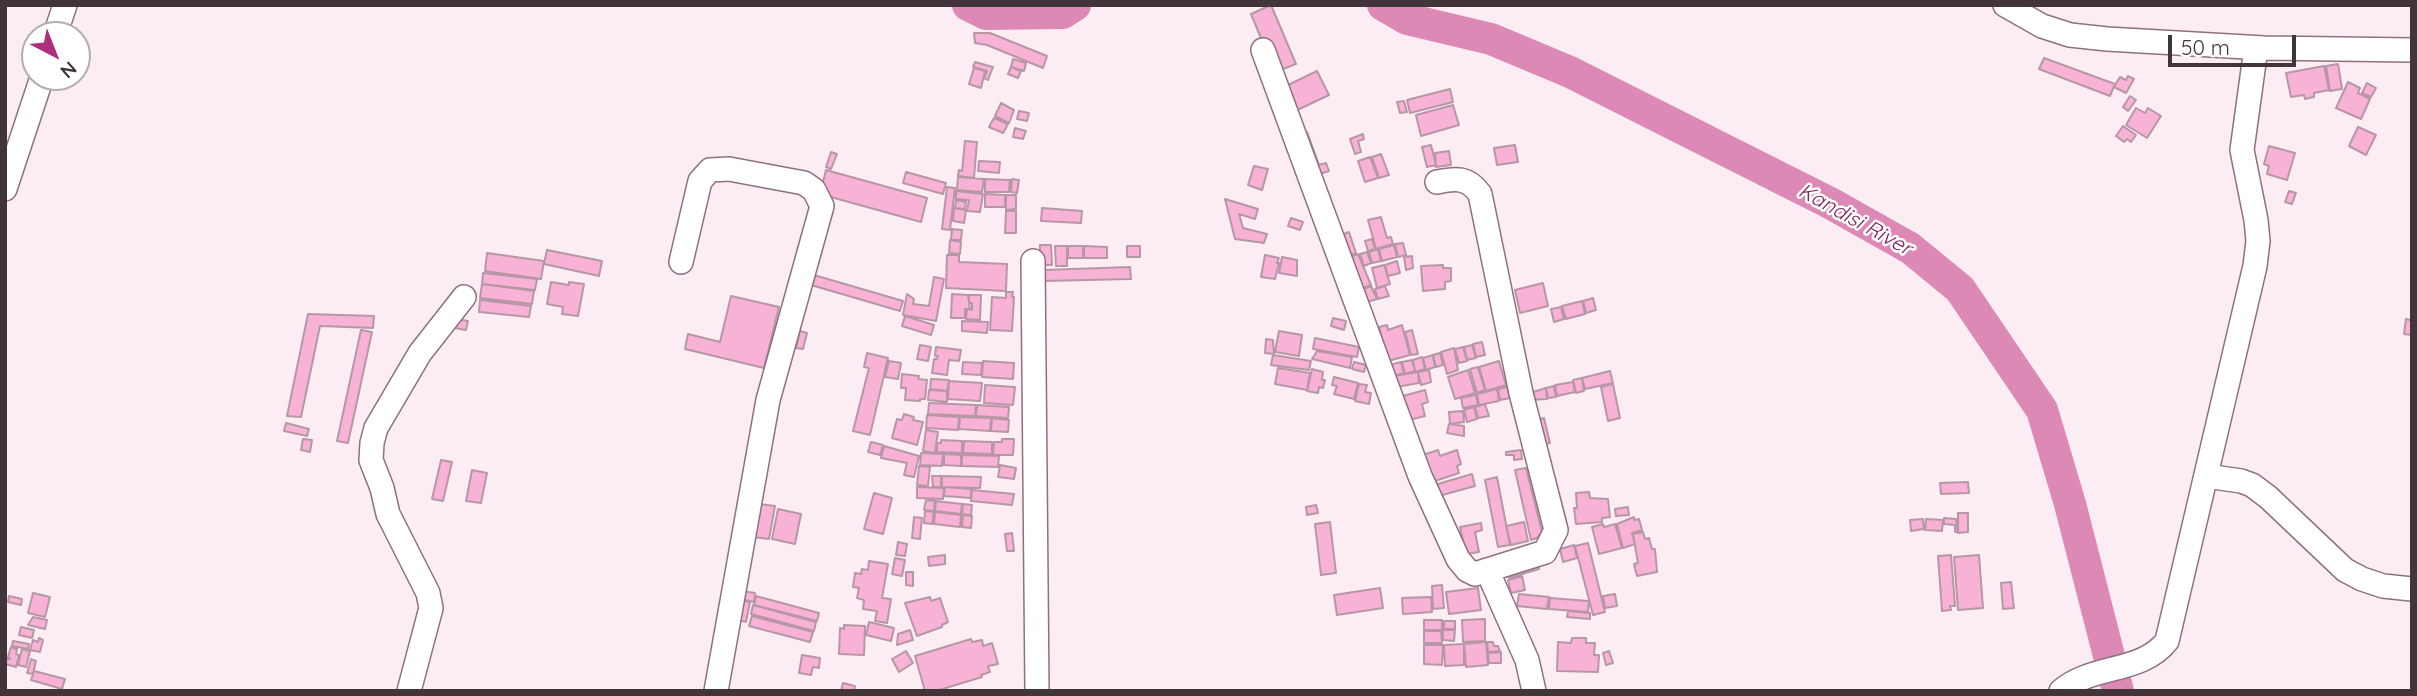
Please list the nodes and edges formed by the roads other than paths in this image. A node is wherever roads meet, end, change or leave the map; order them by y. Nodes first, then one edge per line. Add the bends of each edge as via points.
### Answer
1 (2005, 5) edge
2 (2256, 48) junction
3 (1263, 50) dead end
4 (2412, 50) edge
5 (37, 91) edge
6 (1437, 182) dead end
7 (6, 183) edge
8 (681, 261) dead end
9 (1033, 261) dead end
10 (464, 297) dead end
11 (2206, 476) junction
12 (1487, 570) junction
13 (2412, 589) edge
14 (409, 691) edge
15 (716, 691) edge
16 (1037, 691) edge
17 (1534, 691) edge
18 (2062, 691) edge

1 - 2 street via 2042,26 2070,35
2 - 4 street
2 - 11 street via 2242,150 2258,241
3 - 12 street via 1420,476 1458,559 1475,574
5 - 7 street
6 - 12 street via 1463,180 1480,194 1521,393 1556,530 1545,552
8 - 15 street via 700,181 710,170 729,169 804,183 814,190 822,206 768,400
9 - 16 street
10 - 14 street via 420,353 376,428 372,443 371,460 388,514 431,608
11 - 13 street via 2252,485 2345,570 2383,586
11 - 18 street via 2167,641 2146,660 2083,679
12 - 17 street via 1527,660

